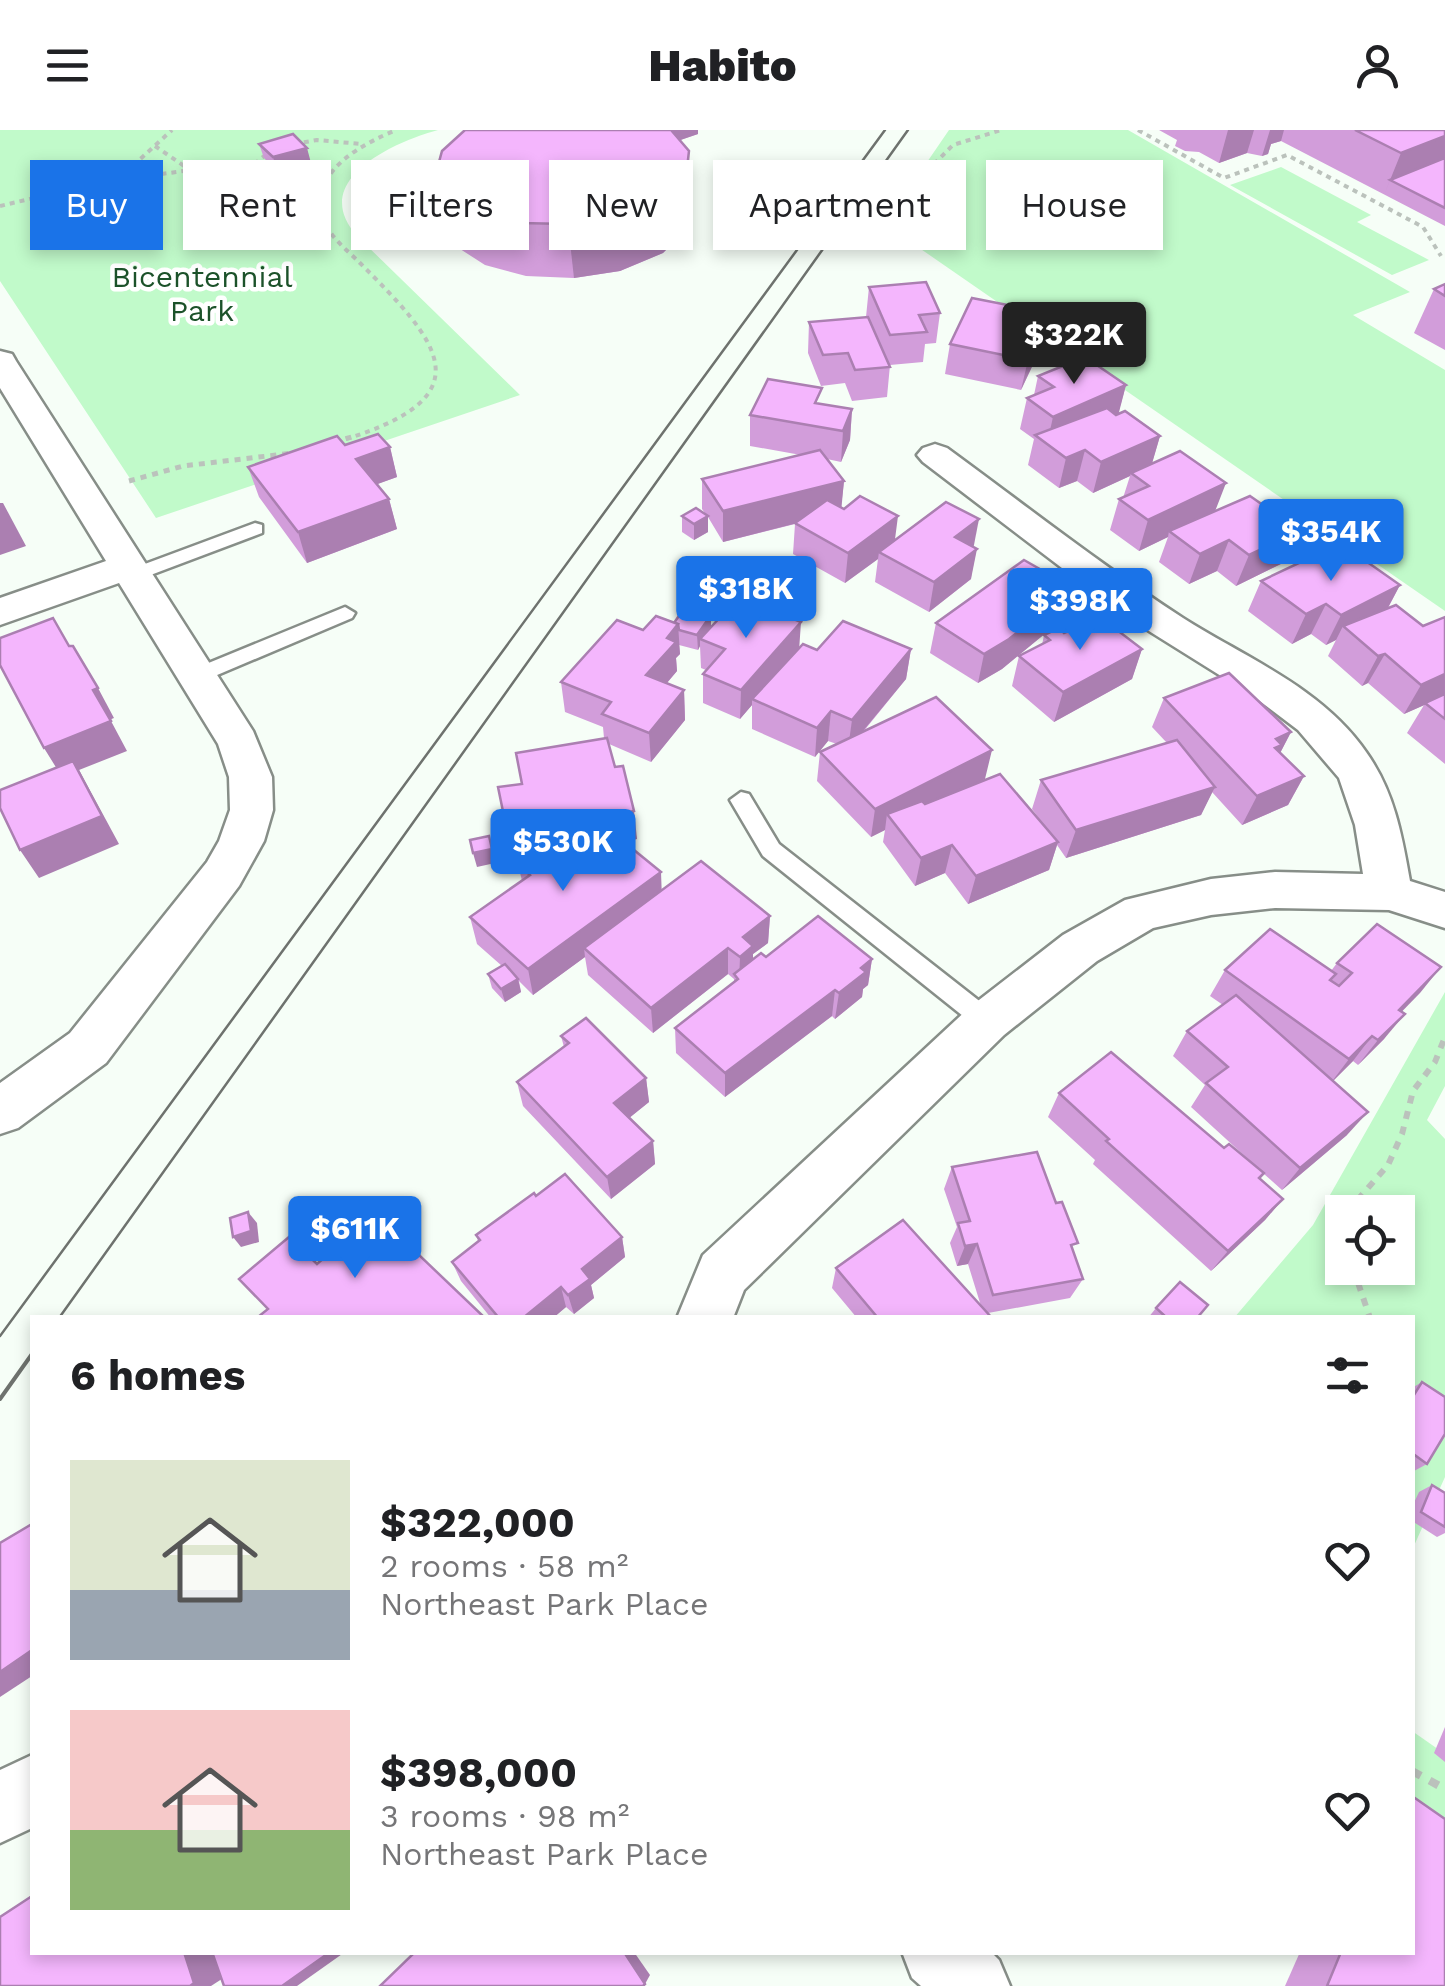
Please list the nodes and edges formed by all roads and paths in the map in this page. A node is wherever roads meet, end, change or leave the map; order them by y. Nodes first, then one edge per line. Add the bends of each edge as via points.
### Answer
1 (172, 130) edge
2 (396, 130) edge
3 (1001, 130) edge
4 (1138, 130) edge
5 (292, 136) edge
6 (293, 144) junction
7 (363, 144) junction
8 (155, 146) junction
9 (284, 147) edge
10 (274, 150) edge
11 (139, 160) edge
12 (256, 160) edge
13 (938, 160) edge
14 (183, 165) edge
15 (331, 173) edge
16 (30, 199) edge
17 (0, 206) edge
18 (331, 232) edge
19 (1441, 256) dead end
20 (0, 361) edge
21 (327, 444) edge
22 (296, 452) edge
23 (934, 454) dead end
24 (122, 483) dead end
25 (254, 530) dead end
26 (130, 571) junction
27 (0, 612) edge
28 (345, 613) dead end
29 (196, 676) junction
30 (741, 800) dead end
31 (1389, 892) junction
32 (1445, 910) edge
33 (988, 1021) junction
34 (1445, 1037) edge
35 (0, 1112) edge
36 (1362, 1195) edge
37 (1359, 1285) edge
38 (706, 1315) edge
39 (1369, 1315) edge
40 (1415, 1773) edge
41 (1445, 1789) edge
42 (30, 1790) edge
43 (0, 1809) edge
44 (941, 1955) edge
45 (973, 1986) edge

1 - 8 path
2 - 7 path
3 - 13 path via 953,145
4 - 19 path via 1224,178 1287,156 1423,228
5 - 6 path
6 - 7 path
6 - 9 path
7 - 15 path
8 - 11 path
8 - 14 path
10 - 12 path
16 - 17 path
18 - 21 path via 417,323 437,356 438,380 423,400 392,420
20 - 26 street
22 - 24 path via 183,466
23 - 31 street via 1173,630 1308,716 1350,760 1374,802
25 - 26 lane
26 - 27 street
26 - 29 street
28 - 29 lane
29 - 35 street via 249,763 254,784 241,846 88,1048
30 - 33 lane via 772,850
31 - 32 street
31 - 33 street via 1275,890 1141,914 1080,948
33 - 38 street via 723,1273
34 - 36 path via 1413,1091 1388,1165
37 - 39 path
40 - 41 path
42 - 43 street
44 - 45 street

